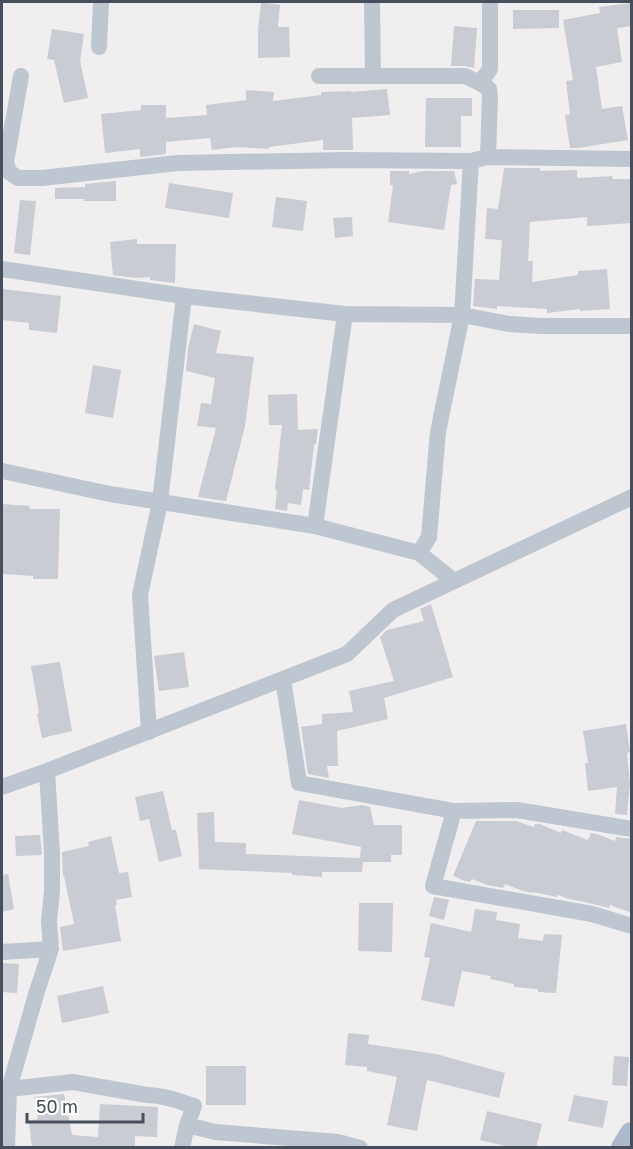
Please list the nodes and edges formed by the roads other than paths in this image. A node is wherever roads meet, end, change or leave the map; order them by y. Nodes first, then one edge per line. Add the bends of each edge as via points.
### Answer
1 (101, 2) edge
2 (372, 2) edge
3 (490, 2) edge
4 (99, 47) dead end
5 (21, 76) dead end
6 (319, 76) dead end
7 (373, 76) junction
8 (480, 83) junction
9 (488, 157) junction
10 (4, 158) edge
11 (632, 159) edge
12 (471, 161) junction
13 (2, 269) edge
14 (184, 296) junction
15 (345, 314) junction
16 (462, 315) junction
17 (632, 326) edge
18 (2, 471) edge
19 (632, 497) edge
20 (160, 502) junction
21 (315, 526) junction
22 (419, 553) junction
23 (454, 581) junction
24 (284, 679) junction
25 (148, 732) junction
26 (47, 771) junction
27 (2, 787) edge
28 (454, 811) junction
29 (632, 829) edge
30 (632, 926) edge
31 (51, 949) junction
32 (2, 952) edge
33 (9, 1089) junction
34 (187, 1125) junction
35 (632, 1135) edge
36 (7, 1148) edge
37 (182, 1148) edge
38 (360, 1148) edge
39 (624, 1148) edge

1 - 4 street
2 - 7 street
3 - 8 street via 489,69
5 - 10 street
6 - 7 street
7 - 8 street via 465,76
8 - 9 street via 489,89 490,97
9 - 11 street
9 - 12 street
10 - 12 street via 9,172 18,178 178,164
12 - 16 street
13 - 14 street
14 - 15 street
14 - 20 street
15 - 16 street
15 - 21 street
16 - 17 street via 509,324
16 - 22 street via 438,432 429,537
18 - 20 street
19 - 23 street
20 - 21 street
20 - 25 street via 140,595
21 - 22 street
22 - 23 street
23 - 24 street via 393,610 348,654
24 - 25 street
24 - 28 street via 299,783
25 - 26 street
26 - 27 street
26 - 31 street via 52,853
28 - 29 street via 516,810
28 - 30 street via 433,886
31 - 32 street
31 - 33 street
33 - 34 street via 73,1082 159,1095 194,1106
33 - 36 street
34 - 37 street
34 - 38 street via 215,1132 338,1142
35 - 39 main road

